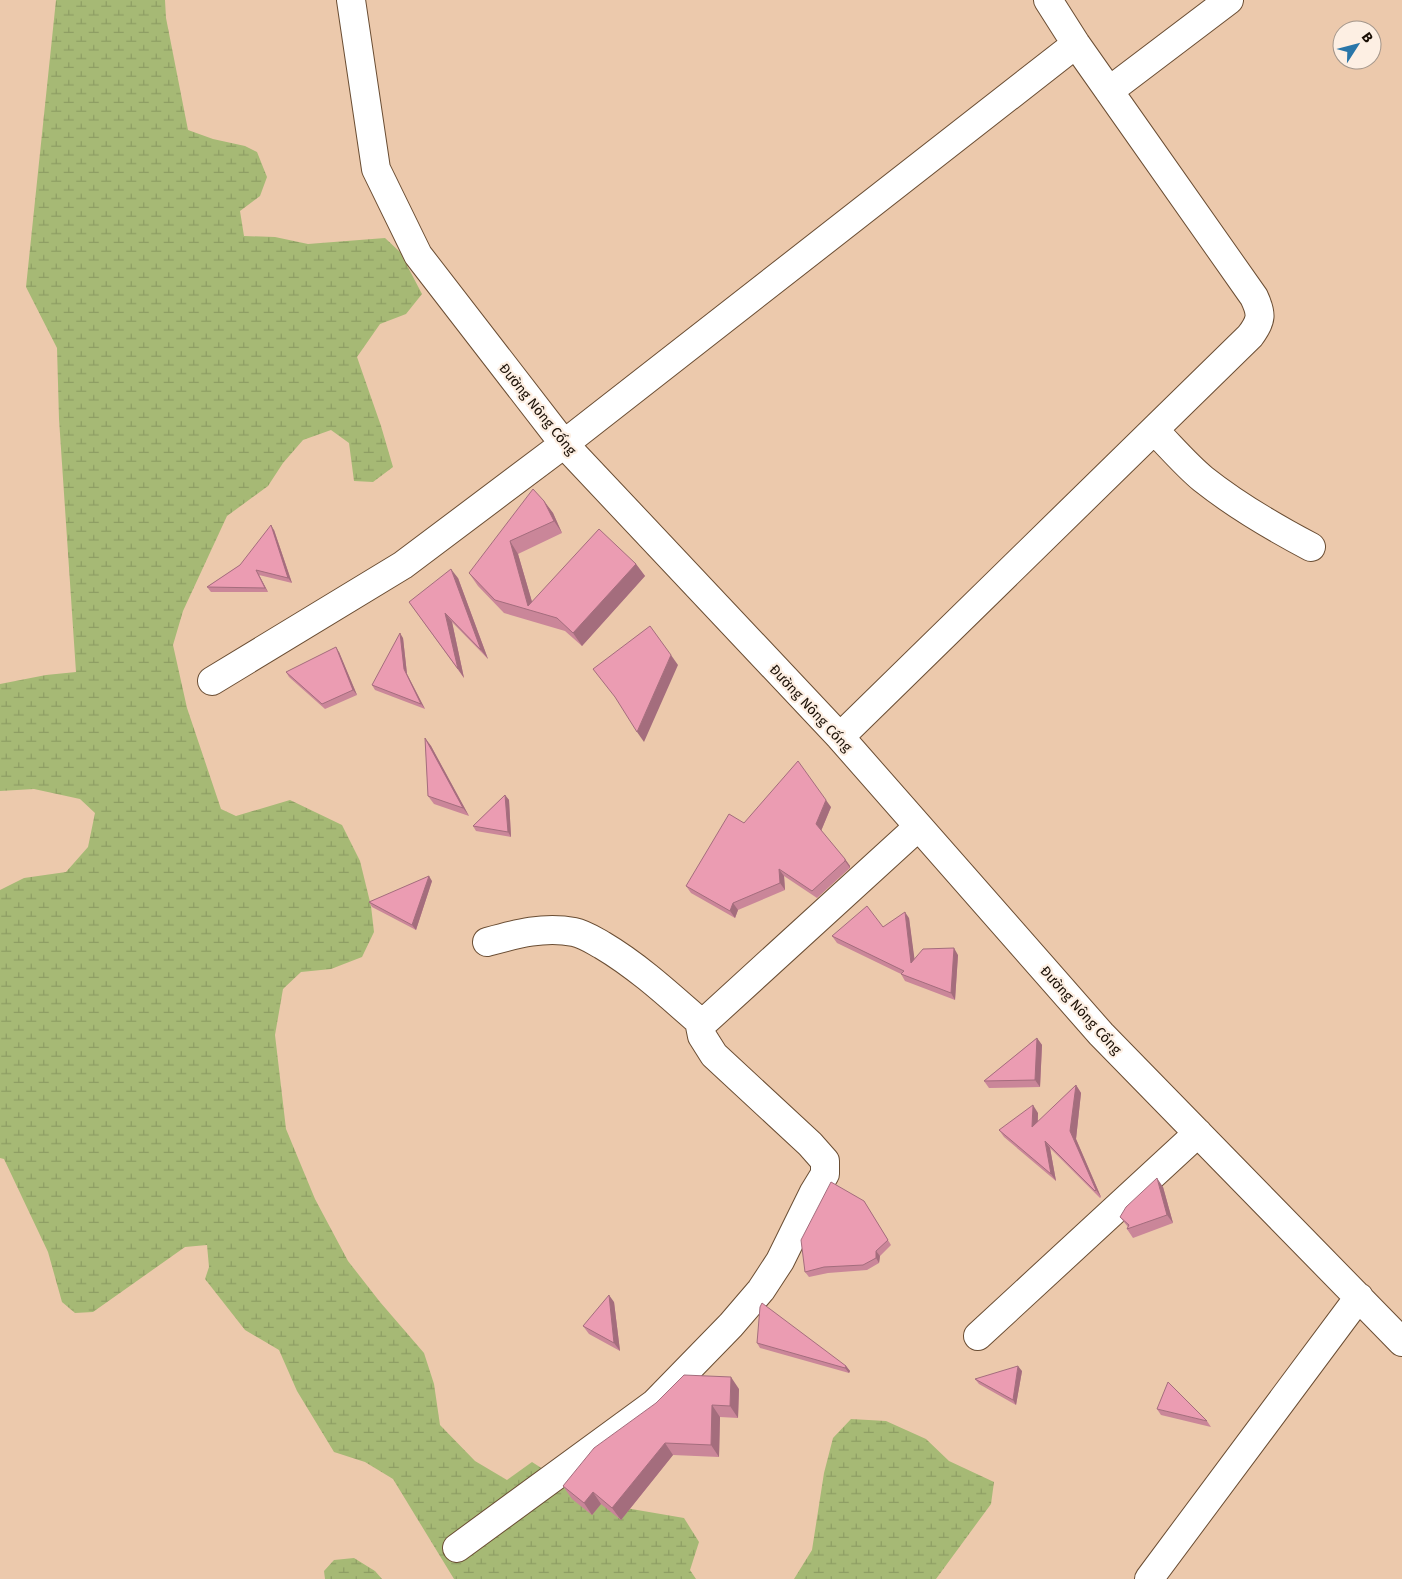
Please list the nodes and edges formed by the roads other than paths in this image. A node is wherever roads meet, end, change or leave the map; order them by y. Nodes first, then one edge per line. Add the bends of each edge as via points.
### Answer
1 (351, 0) edge
2 (1048, 0) edge
3 (1229, 0) edge
4 (1076, 44) junction
5 (1108, 91) junction
6 (1154, 430) junction
7 (564, 444) junction
8 (1311, 547) dead end
9 (212, 681) dead end
10 (840, 737) junction
11 (918, 827) junction
12 (487, 942) dead end
13 (702, 1024) junction
14 (1198, 1133) junction
15 (1359, 1297) junction
16 (978, 1336) dead end
17 (1402, 1342) edge
18 (458, 1548) dead end
19 (1149, 1579) edge

1 - 7 street, Đường Nông Cống via 376,169 418,256
2 - 4 street
3 - 5 street
4 - 5 street
4 - 7 street
5 - 6 street via 1261,311 1250,336
6 - 8 street via 1202,478 1243,510
6 - 10 street
7 - 9 street via 403,565
7 - 10 street, Đường Nông Cống
10 - 11 street, Đường Nông Cống
11 - 13 street
11 - 14 street, Đường Nông Cống via 1101,1034
12 - 13 street via 532,931 575,932 612,951 639,970
13 - 18 street via 701,1032 714,1055 818,1152 825,1161 825,1174 780,1261 761,1290 690,1367 655,1402
14 - 15 street, Đường Nông Cống
14 - 16 street
15 - 17 street, Đường Nông Cống
15 - 19 street

